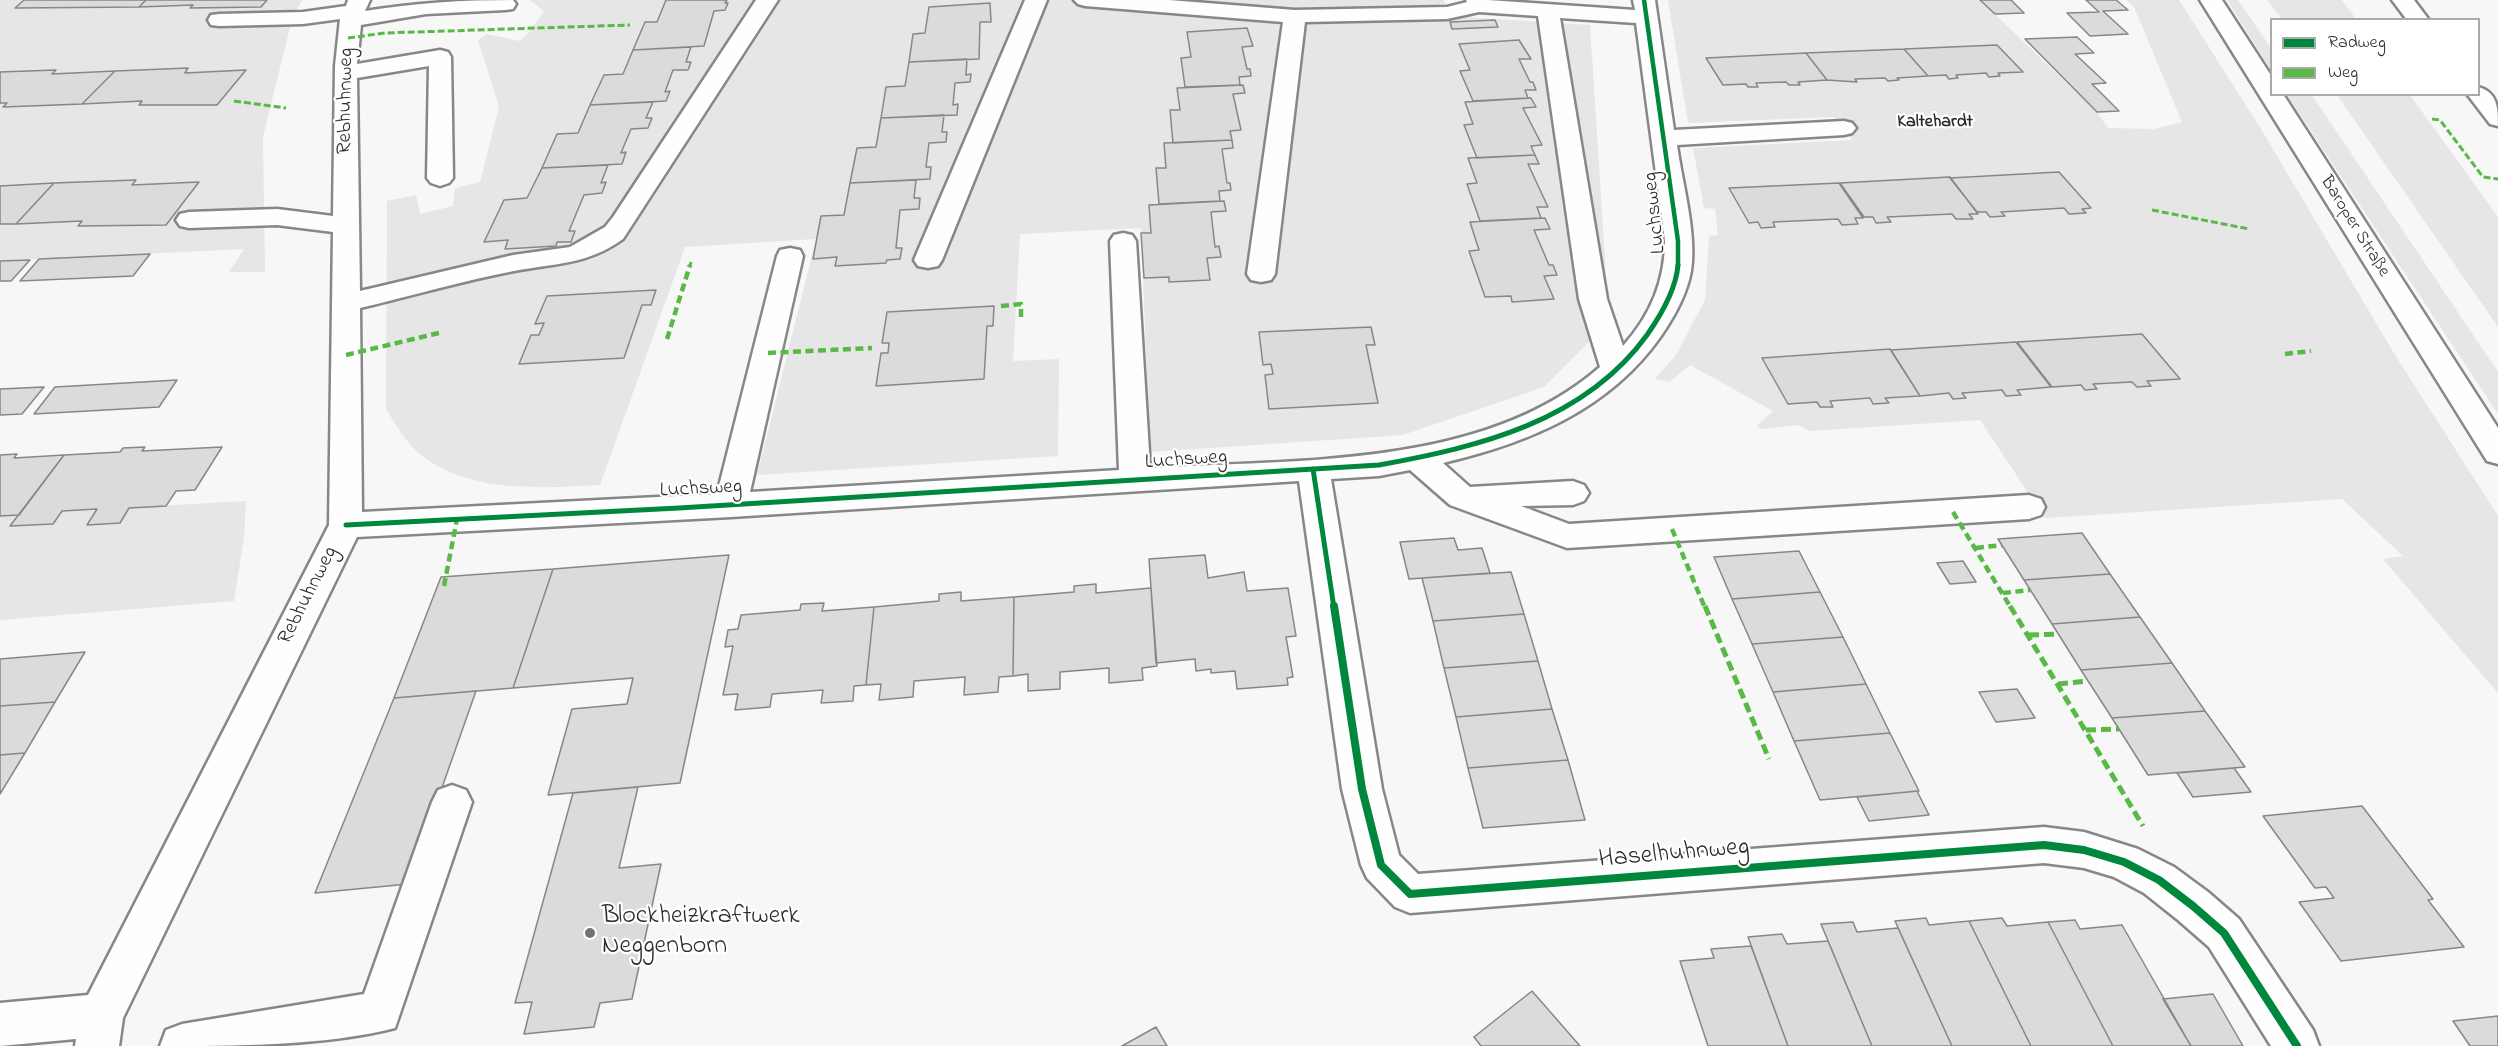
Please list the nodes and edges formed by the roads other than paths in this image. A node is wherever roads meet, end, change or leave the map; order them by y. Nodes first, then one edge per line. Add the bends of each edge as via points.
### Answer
1 (767, 0) edge
2 (1036, 0) edge
3 (1085, 0) edge
4 (2211, 0) edge
5 (2403, 0) edge
6 (1478, 3) edge
7 (505, 4) dead end
8 (1646, 9) edge
9 (355, 10) edge
10 (1548, 10) junction
11 (1295, 16) junction
12 (2417, 18) edge
13 (219, 20) dead end
14 (346, 73) junction
15 (2270, 93) edge
16 (2272, 96) edge
17 (2480, 96) edge
18 (2498, 119) edge
19 (1844, 128) dead end
20 (1663, 138) junction
21 (440, 178) dead end
22 (189, 220) dead end
23 (346, 226) junction
24 (1123, 241) dead end
25 (790, 256) dead end
26 (928, 260) dead end
27 (1261, 274) dead end
28 (345, 303) junction
29 (1616, 370) junction
30 (2498, 453) edge
31 (1416, 458) junction
32 (1314, 469) junction
33 (1135, 480) junction
34 (1573, 493) dead end
35 (1461, 497) junction
36 (731, 505) junction
37 (2029, 507) dead end
38 (346, 525) junction
39 (452, 802) dead end
40 (0, 1025) edge
41 (99, 1031) edge
42 (182, 1046) edge
43 (2297, 1046) edge

1 - 28 main road via 623,221 606,239 576,254 513,263
2 - 26 main road
3 - 11 main road, Luchsweg
4 - 15 main road, Baroper Straße
5 - 12 main road
6 - 10 main road, Luchsweg
6 - 11 main road, Luchsweg via 1447,13
7 - 9 main road
8 - 10 main road, Luchsweg
8 - 20 main road, Luchsweg
9 - 13 main road via 303,18
9 - 14 main road, Rebhuhnweg
10 - 29 main road via 1593,299
11 - 27 main road
14 - 21 main road via 440,57
14 - 23 main road, Rebhuhnweg
16 - 30 main road, Baroper Straße
17 - 18 main road
19 - 20 main road
20 - 29 main road, Luchsweg via 1678,241 1678,271 1664,310
22 - 23 main road via 277,217
23 - 28 main road, Rebhuhnweg
24 - 33 main road
25 - 36 main road
28 - 38 main road, Rebhuhnweg
29 - 31 main road, Luchsweg via 1532,425
31 - 32 main road, Luchsweg
31 - 35 main road
32 - 33 main road, Luchsweg
32 - 43 main road, Haselhuhnweg via 1362,789 1381,866 1410,894 2044,846 2084,850 2124,862 2159,880 2224,933
33 - 36 main road, Luchsweg
34 - 35 main road
35 - 37 main road via 1567,536
36 - 38 main road, Luchsweg
38 - 41 main road, Rebhuhnweg
39 - 42 main road via 379,1013
40 - 41 main road

